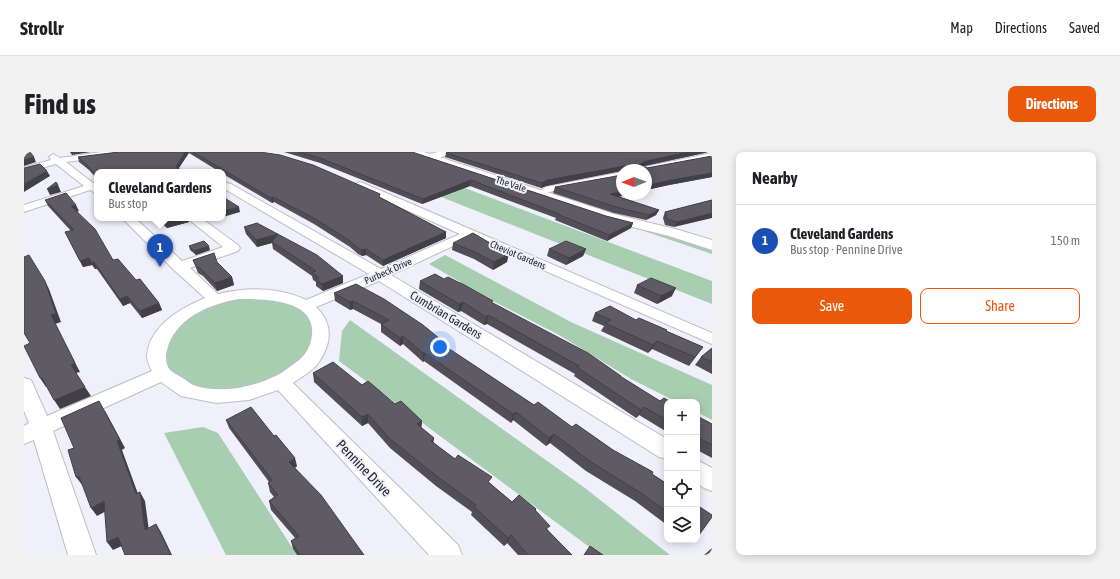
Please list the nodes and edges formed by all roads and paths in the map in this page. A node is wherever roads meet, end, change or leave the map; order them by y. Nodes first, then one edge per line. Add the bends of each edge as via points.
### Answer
1 (49, 152) edge
2 (121, 152) edge
3 (413, 152) edge
4 (451, 152) edge
5 (712, 156) edge
6 (427, 157) junction
7 (57, 161) junction
8 (652, 168) edge
9 (24, 170) edge
10 (616, 176) edge
11 (353, 182) edge
12 (94, 186) edge
13 (226, 186) edge
14 (94, 187) edge
15 (539, 194) junction
16 (24, 210) edge
17 (609, 217) junction
18 (131, 221) edge
19 (197, 221) edge
20 (468, 234) junction
21 (712, 245) edge
22 (712, 256) edge
23 (179, 267) junction
24 (380, 275) junction
25 (215, 300) junction
26 (306, 306) junction
27 (712, 339) edge
28 (162, 374) junction
29 (281, 382) junction
30 (24, 385) edge
31 (32, 431) edge
32 (664, 448) edge
33 (698, 471) edge
34 (712, 481) edge
35 (82, 555) edge
36 (448, 555) edge

1 - 7 street
2 - 7 street
3 - 6 street, The Vale
4 - 6 street
5 - 8 street
6 - 15 street, The Vale
7 - 9 street
7 - 12 street
10 - 15 street via 546,190
11 - 20 street, Cheviot Gardens
13 - 24 street, Cumbrian Gardens
14 - 16 street via 43,201
15 - 17 street, The Vale
17 - 21 street, The Vale
17 - 22 street, The Vale
18 - 23 street
19 - 23 street via 233,248
20 - 24 street, Purbeck Drive
20 - 27 street, Cheviot Gardens
23 - 25 street
24 - 26 street, Purbeck Drive
24 - 32 street, Cumbrian Gardens
25 - 26 street via 238,294 267,294 289,298
25 - 28 street via 178,318 161,338 156,357
26 - 29 street via 314,314 321,329 320,343 309,362
28 - 29 street via 188,391 216,396 249,393
28 - 31 street
29 - 36 street, Pennine Drive
30 - 31 street
31 - 35 street
33 - 34 street

